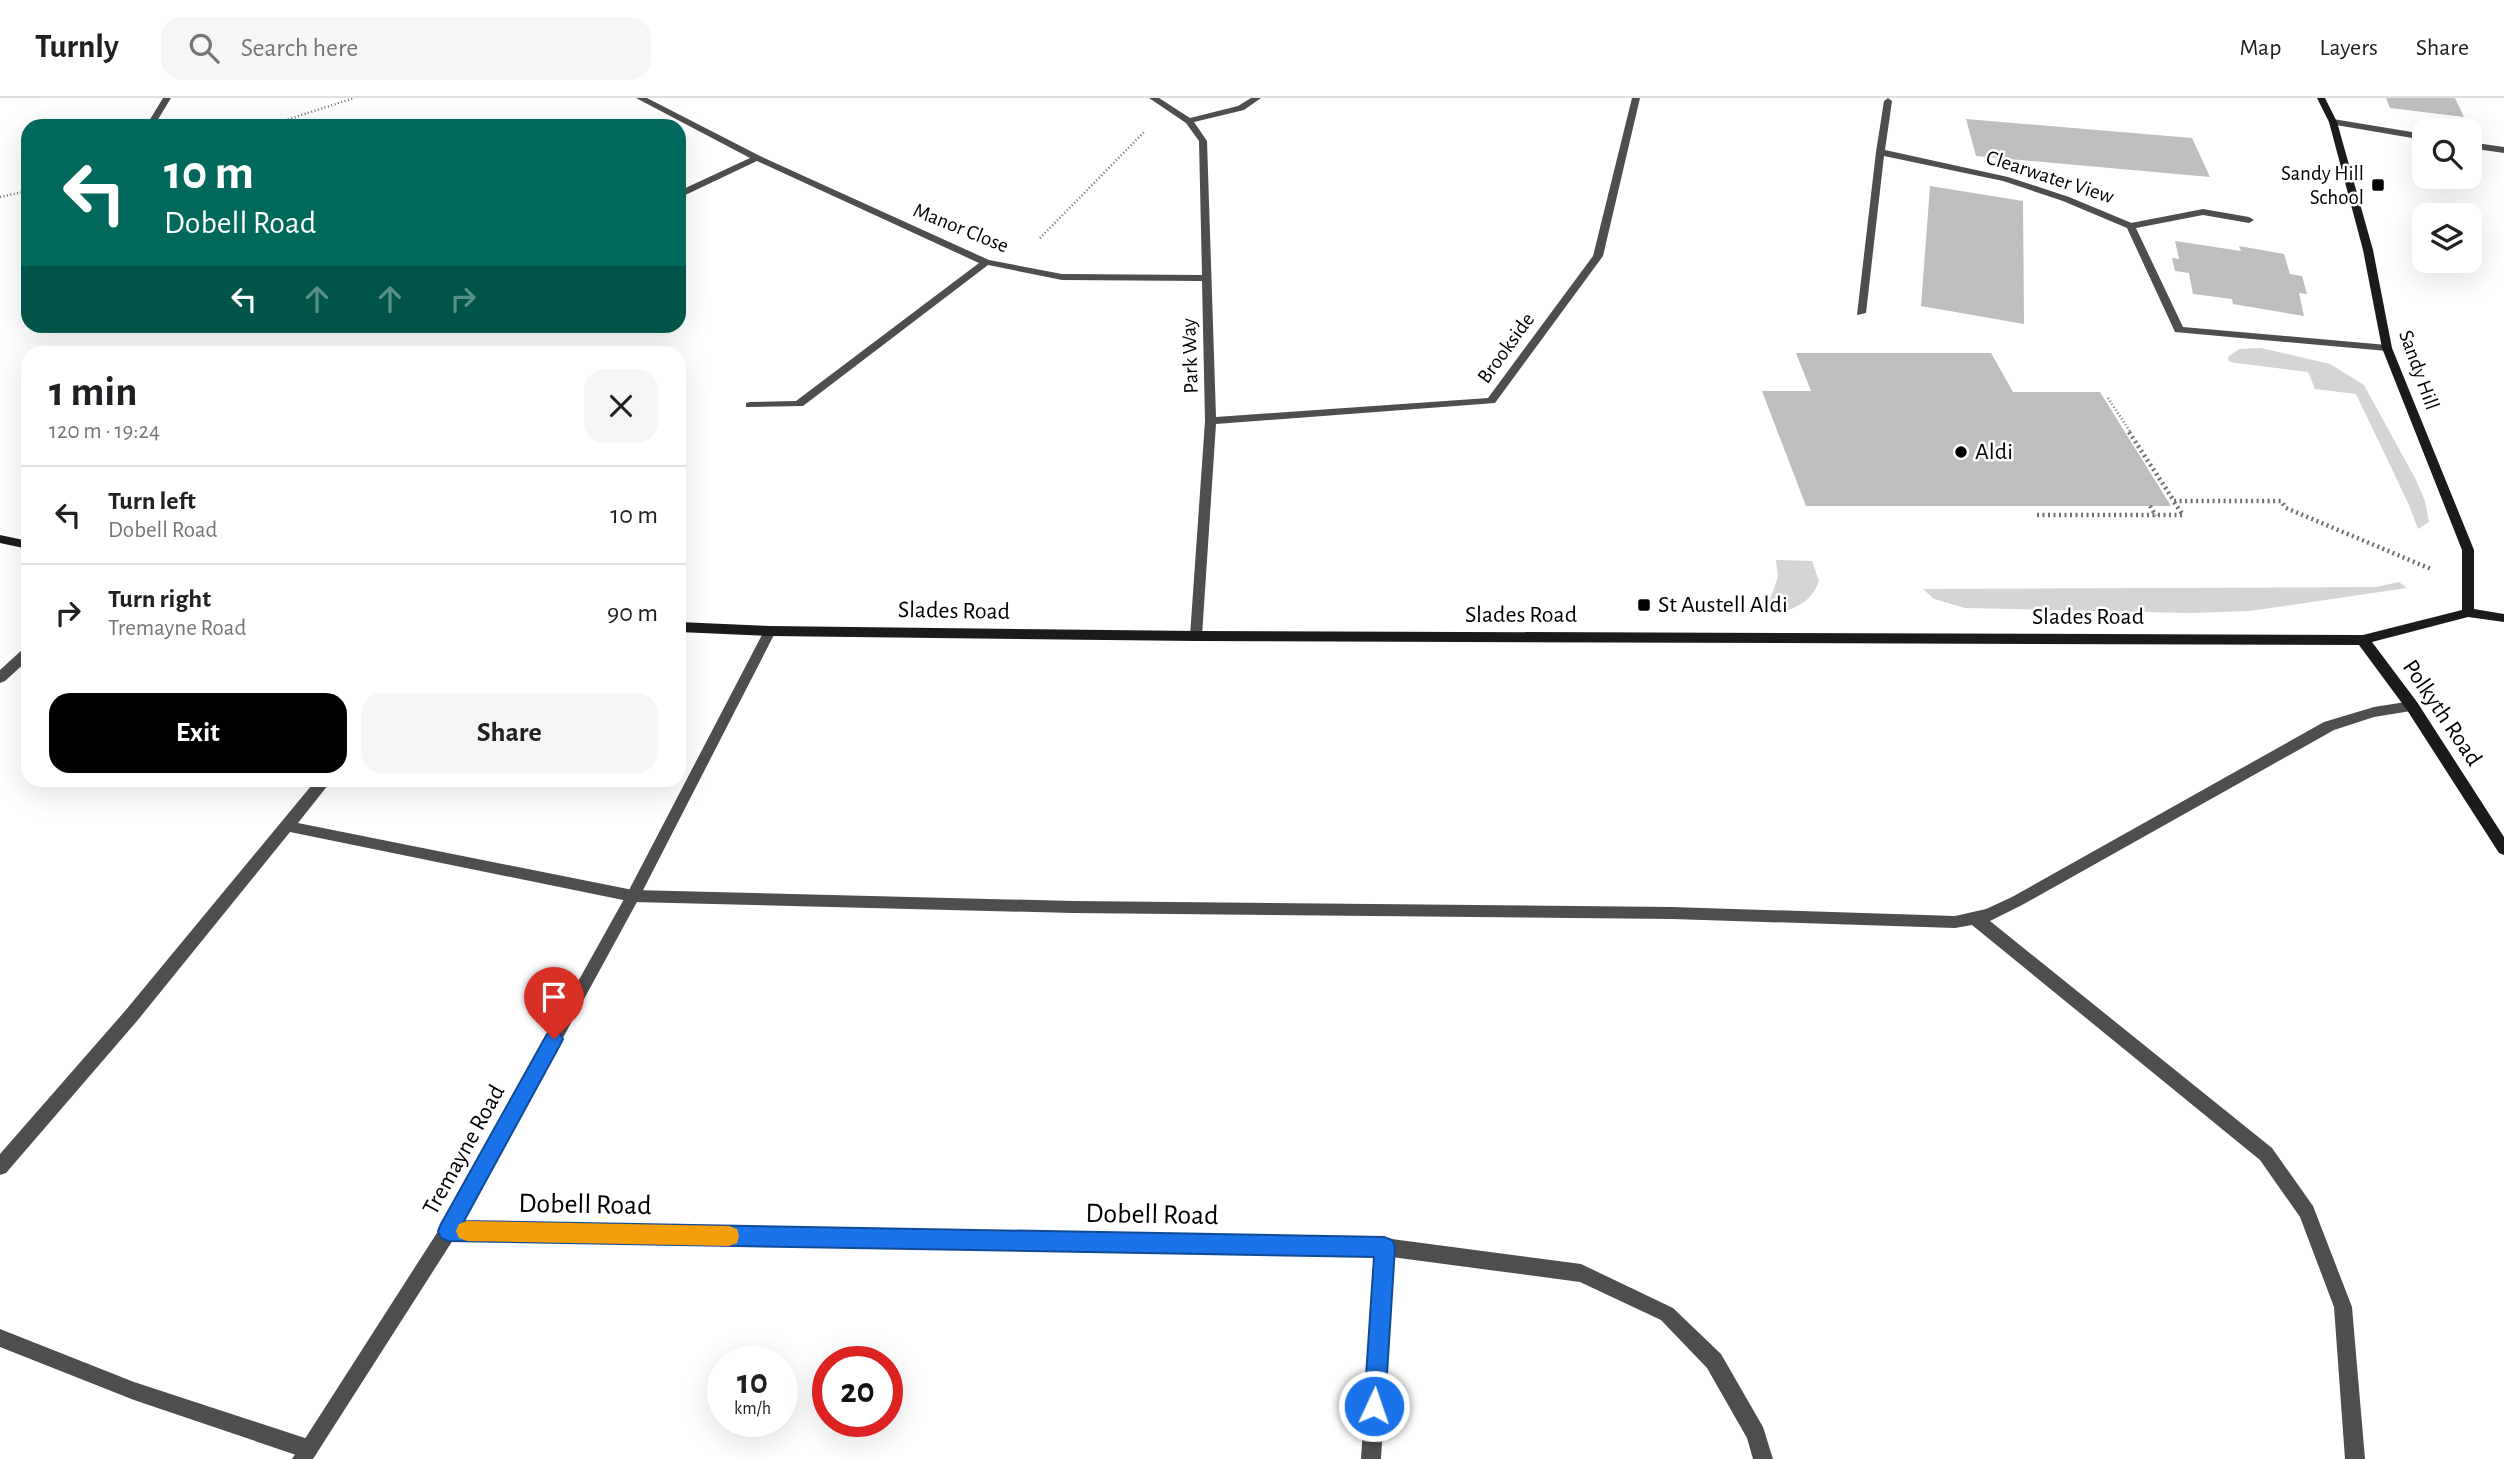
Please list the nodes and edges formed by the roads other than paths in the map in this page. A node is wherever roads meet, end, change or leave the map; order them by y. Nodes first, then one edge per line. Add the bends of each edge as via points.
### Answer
1 (167, 98) edge
2 (640, 98) edge
3 (1153, 98) edge
4 (1257, 98) edge
5 (1636, 98) edge
6 (2321, 98) edge
7 (1888, 101) dead end
8 (154, 119) edge
9 (681, 119) edge
10 (1189, 121) junction
11 (686, 122) edge
12 (2333, 122) junction
13 (2412, 135) edge
14 (2482, 147) edge
15 (2504, 150) edge
16 (1880, 152) junction
17 (757, 158) junction
18 (686, 192) edge
19 (2249, 220) dead end
20 (2131, 226) junction
21 (986, 262) junction
22 (1207, 278) junction
23 (1861, 313) dead end
24 (2387, 348) junction
25 (750, 405) dead end
26 (1211, 421) junction
27 (0, 538) edge
28 (21, 543) edge
29 (2468, 613) junction
30 (2504, 618) edge
31 (686, 627) edge
32 (770, 631) junction
33 (1196, 636) junction
34 (2363, 640) junction
35 (21, 658) edge
36 (0, 678) edge
37 (2412, 706) junction
38 (319, 787) edge
39 (287, 826) junction
40 (2504, 849) edge
41 (633, 896) junction
42 (1975, 918) junction
43 (0, 1167) edge
44 (448, 1231) junction
45 (1384, 1247) junction
46 (0, 1338) edge
47 (305, 1454) edge
48 (1371, 1459) edge
49 (1763, 1459) edge
50 (2355, 1459) edge

1 - 8 street
2 - 9 street, Manor Close
3 - 10 street, Park Way
4 - 10 street via 1241,108
5 - 26 street, Brookside via 1598,256 1491,401
6 - 12 street, Sandy Hill
7 - 16 street
10 - 22 street, Park Way via 1203,141
11 - 17 street, Manor Close
12 - 13 street
12 - 24 street, Sandy Hill via 2368,250
14 - 15 street
16 - 20 street, Clearwater View via 2005,179
16 - 23 street
17 - 18 street
17 - 21 street, Manor Close
19 - 20 street via 2203,212
20 - 24 street, Clearwater View via 2179,330
21 - 22 street, Manor Close via 1062,277
21 - 25 street via 799,404
22 - 26 street, Park Way
24 - 29 street, Sandy Hill via 2468,550
26 - 33 street, Park Way
27 - 28 street
29 - 30 street
29 - 34 street, Slades Road
31 - 32 street, Slades Road
32 - 33 street, Slades Road
32 - 41 street, Tremayne Road
33 - 34 street, Slades Road
34 - 37 street, Polkyth Road
35 - 36 street
37 - 40 street, Polkyth Road
37 - 42 street via 2329,726 2017,901
38 - 39 street
39 - 41 street
39 - 43 street
41 - 42 street via 1073,907 1672,913 1942,922
41 - 44 street, Tremayne Road
42 - 50 street via 2266,1154 2307,1212 2343,1307
44 - 45 street, Dobell Road
44 - 47 street, Tremayne Road
45 - 48 street
45 - 49 street, Dobell Road via 1581,1273 1667,1314 1714,1362 1756,1434
46 - 47 street

